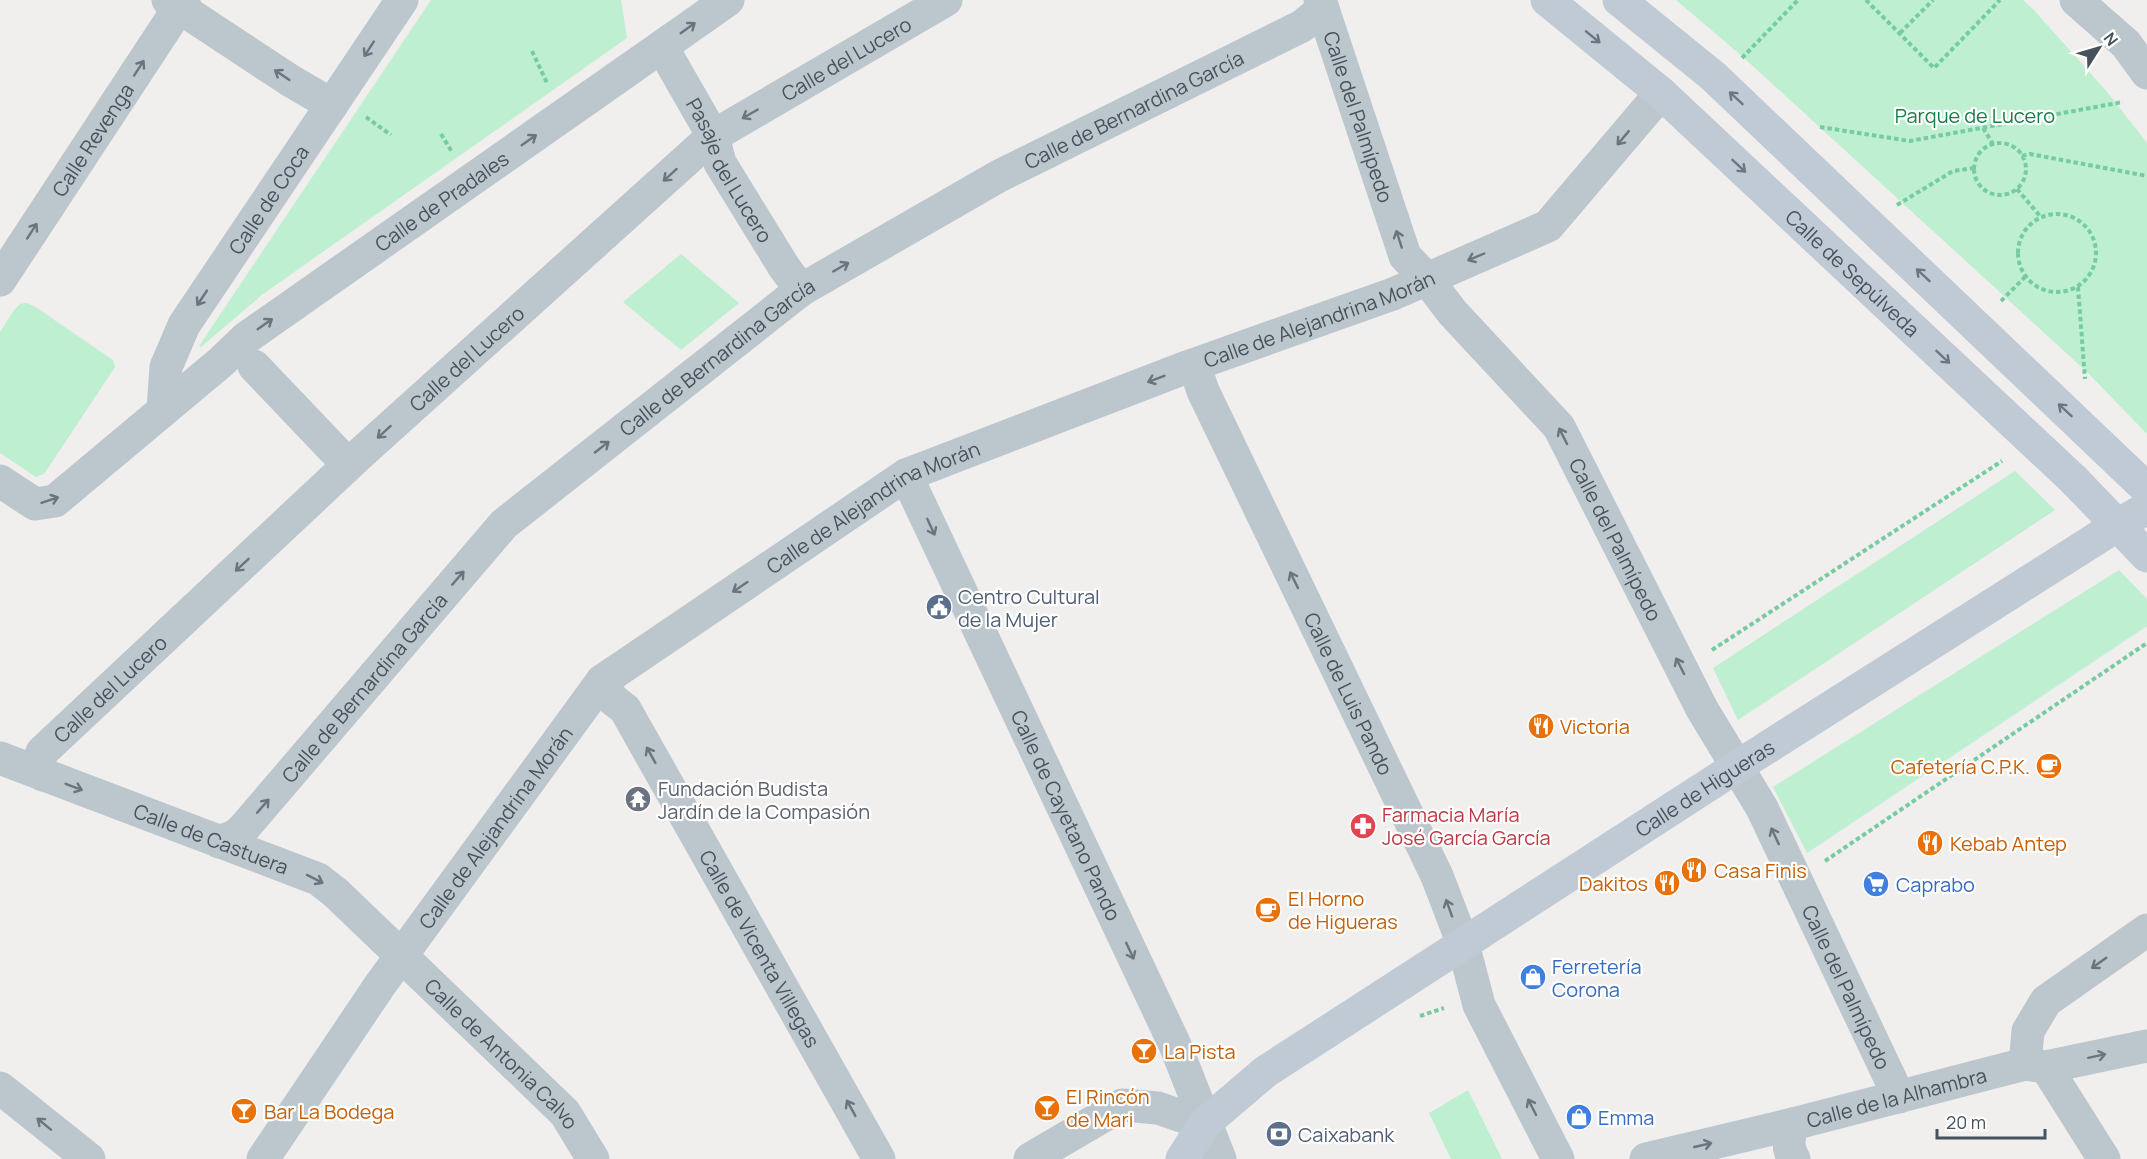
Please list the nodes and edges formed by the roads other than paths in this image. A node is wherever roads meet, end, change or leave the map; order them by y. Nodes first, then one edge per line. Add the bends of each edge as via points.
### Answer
1 (402, 0) edge
2 (728, 0) edge
3 (946, 0) edge
4 (1547, 0) edge
5 (1619, 0) edge
6 (2076, 0) edge
7 (177, 2) edge
8 (1321, 4) edge
9 (662, 47) junction
10 (2147, 73) edge
11 (1661, 93) junction
12 (332, 105) junction
13 (713, 136) junction
14 (1427, 279) junction
15 (0, 280) edge
16 (801, 290) junction
17 (254, 366) dead end
18 (1187, 367) junction
19 (163, 410) junction
20 (335, 451) dead end
21 (906, 475) junction
22 (0, 481) edge
23 (2147, 489) edge
24 (2147, 508) edge
25 (2147, 556) edge
26 (602, 681) junction
27 (0, 758) edge
28 (1738, 766) junction
29 (43, 775) junction
30 (219, 842) junction
31 (2147, 930) edge
32 (1463, 944) junction
33 (401, 957) junction
34 (2147, 1046) edge
35 (2036, 1066) junction
36 (0, 1088) edge
37 (1899, 1097) junction
38 (1204, 1124) junction
39 (1793, 1124) junction
40 (89, 1159) edge
41 (263, 1159) edge
42 (593, 1159) edge
43 (879, 1159) edge
44 (1030, 1159) edge
45 (1182, 1159) edge
46 (1220, 1159) edge
47 (1558, 1159) edge
48 (1646, 1159) edge
49 (1794, 1159) edge
50 (2104, 1159) edge

1 -> 12 street, Calle de Coca
9 -> 2 street, Calle de Pradales
3 -> 13 street, Calle del Lucero
4 -> 11 street, Calle de Sepúlveda
23 -> 5 street via 1713,76
6 - 10 street via 2126,44
12 -> 7 street
15 -> 7 street, Calle Revenga
14 -> 8 street, Calle del Palmípedo via 1405,256
16 -> 8 street, Calle de Bernardina García via 999,176 1302,26
9 - 13 street, Pasaje del Lucero
19 -> 9 street, Calle de Pradales via 246,338
11 -> 14 street, Calle de Alejandrina Morán via 1548,226
11 -> 25 street, Calle de Sepúlveda, bridge via 2074,480
12 -> 19 street, Calle de Coca via 184,325 166,367
13 - 16 street, Pasaje del Lucero via 720,163
13 -> 29 street, Calle del Lucero via 360,454 42,752 39,761
14 - 18 street, Calle de Alejandrina Morán
28 -> 14 street, Calle del Palmípedo via 1702,710 1559,427 1452,312
30 -> 16 street, Calle de Bernardina García via 243,829 504,524
17 - 20 street
18 -> 21 street, Calle de Alejandrina Morán
32 -> 18 street, Calle de Luis Pando via 1432,865 1198,376
22 -> 19 street, Calle de Pradales via 35,504 55,501
21 -> 26 street, Calle de Alejandrina Morán
21 -> 38 street, Calle de Cayetano Pando via 1170,1034
24 - 28 street, Calle de Higueras
26 - 33 street, Calle de Alejandrina Morán
43 -> 26 street, Calle de Vicenta Villegas via 625,709 612,699
27 - 29 street, Calle de Castuera
28 - 32 street, Calle de Higueras
37 -> 28 street, Calle del Palmípedo via 1762,808
29 -> 30 street, Calle de Castuera
30 -> 33 street, Calle de Castuera via 318,879
31 -> 35 street via 2046,1001 2028,1030
32 - 38 street, Calle de Higueras via 1265,1072
47 -> 32 street, Calle de Luis Pando via 1479,1005
33 - 41 street, Calle de Alejandrina Morán
33 - 42 street, Calle de Antonia Calvo via 565,1113
35 -> 34 street, Calle de la Alhambra
35 - 37 street, Calle de la Alhambra
35 - 50 street
40 -> 36 street
37 - 39 street, Calle de la Alhambra
38 - 44 street via 1158,1108 1122,1105
38 - 45 street, Calle de Higueras
38 - 46 street, Calle de Cayetano Pando
48 -> 39 street, Calle de la Alhambra
39 - 49 street via 1788,1139

